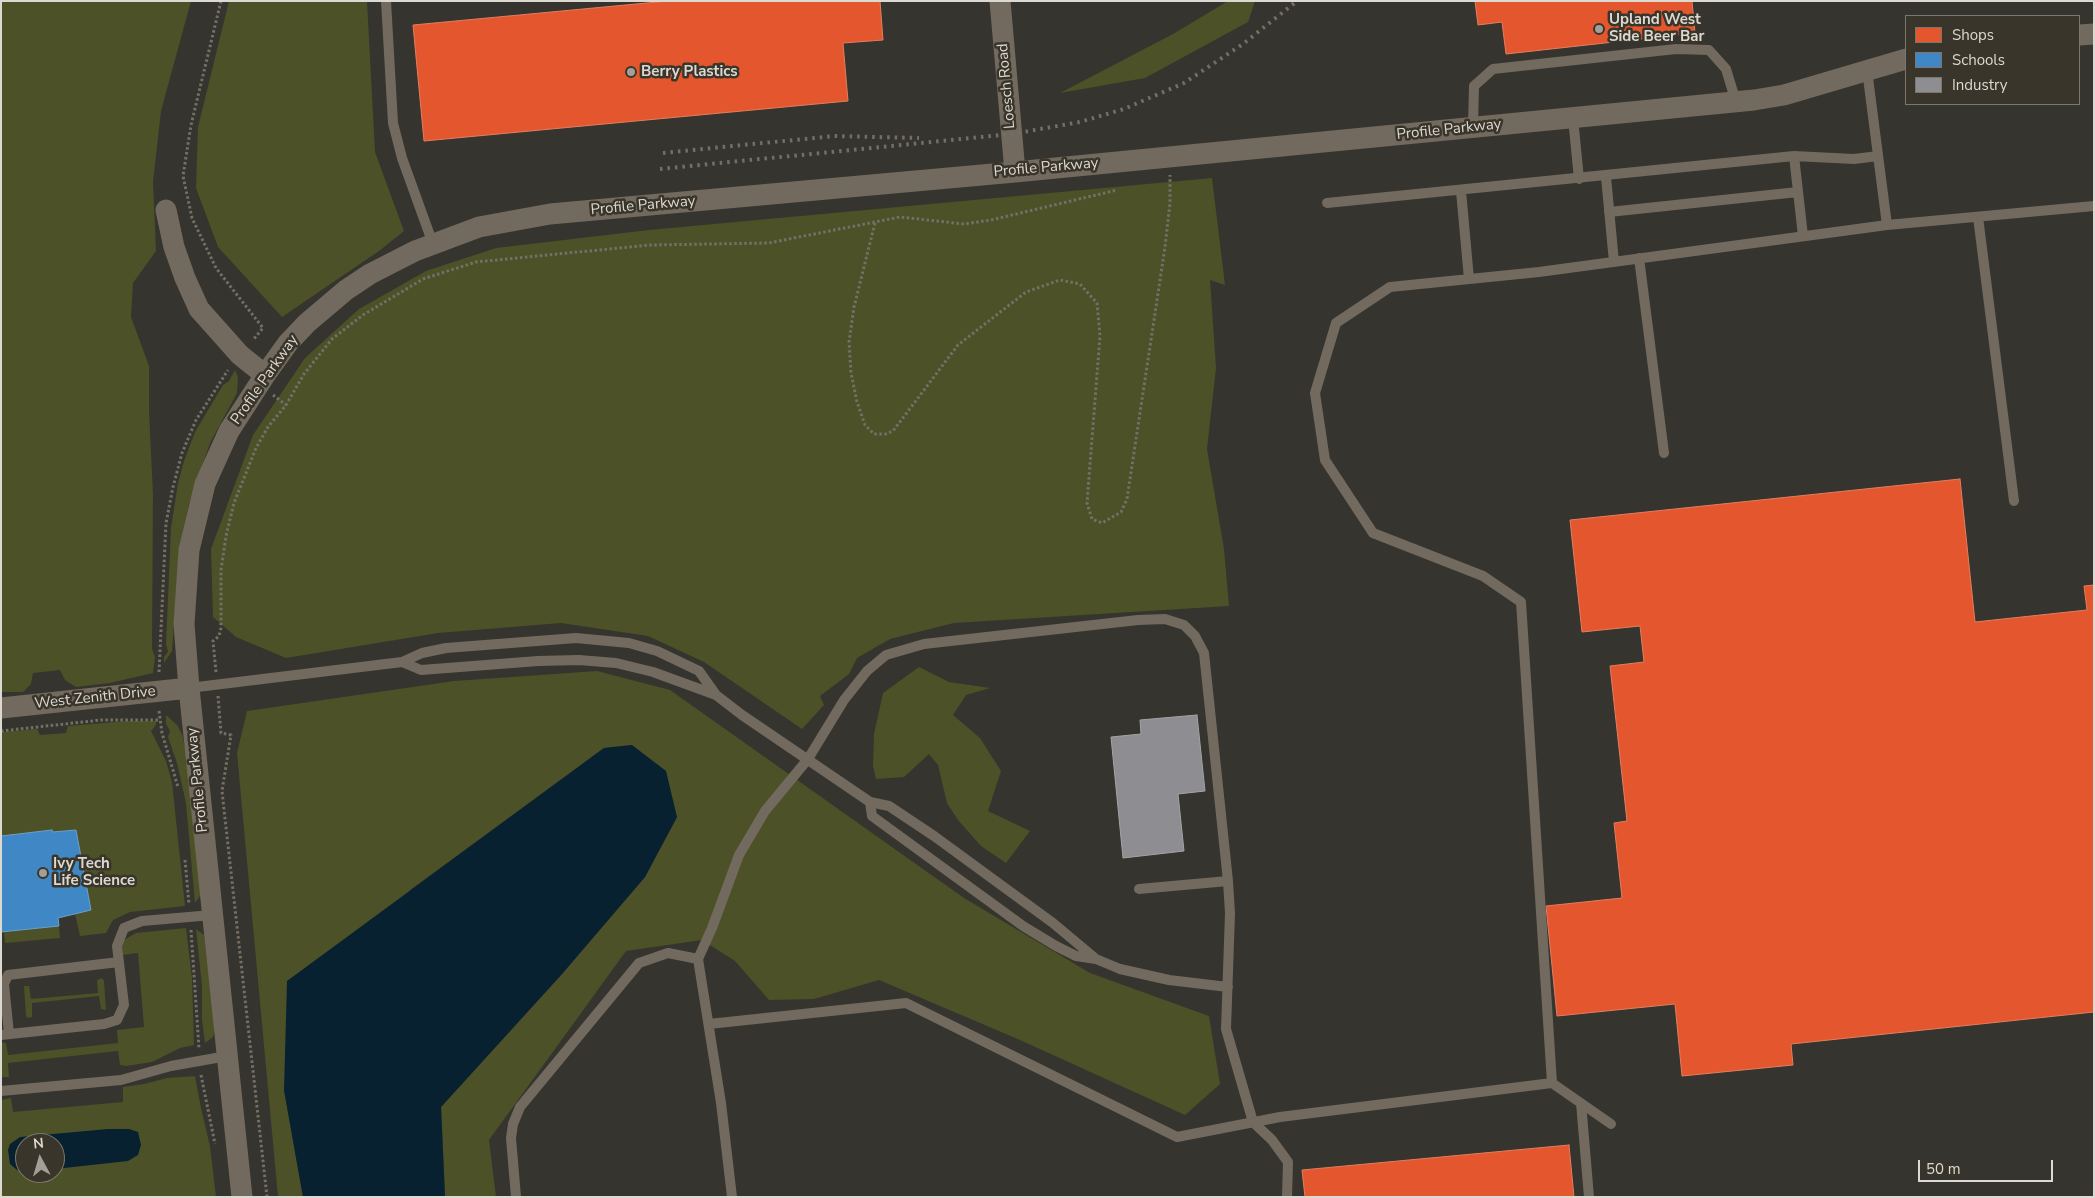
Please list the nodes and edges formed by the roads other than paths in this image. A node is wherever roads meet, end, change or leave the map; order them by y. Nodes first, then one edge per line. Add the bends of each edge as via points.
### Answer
1 (386, 1) edge
2 (1000, 1) edge
3 (2094, 34) edge
4 (2080, 35) edge
5 (1905, 59) edge
6 (1867, 70) junction
7 (1736, 102) junction
8 (1573, 118) junction
9 (1473, 127) junction
10 (1794, 156) junction
11 (1878, 156) junction
12 (1015, 172) junction
13 (1606, 177) junction
14 (1579, 179) junction
15 (1461, 191) junction
16 (1798, 192) junction
17 (1327, 203) dead end
18 (2094, 206) edge
19 (166, 210) dead end
20 (1609, 212) junction
21 (1978, 217) junction
22 (1887, 225) junction
23 (1803, 236) junction
24 (433, 244) junction
25 (1640, 258) junction
26 (1614, 262) junction
27 (1469, 279) junction
28 (265, 376) junction
29 (1664, 453) dead end
30 (2014, 501) dead end
31 (402, 662) junction
32 (189, 688) junction
33 (716, 695) junction
34 (1, 708) edge
35 (808, 759) junction
36 (870, 802) junction
37 (1228, 881) junction
38 (1139, 889) dead end
39 (212, 915) junction
40 (698, 959) junction
41 (1096, 959) junction
42 (119, 962) junction
43 (1228, 987) junction
44 (709, 1024) junction
45 (5, 1034) edge
46 (228, 1056) junction
47 (1552, 1083) junction
48 (1, 1091) edge
49 (1581, 1104) junction
50 (1253, 1122) junction
51 (1611, 1124) dead end
52 (242, 1197) edge
53 (516, 1197) edge
54 (732, 1197) edge
55 (1287, 1197) edge
56 (1589, 1197) edge

1 - 24 lane via 393,123
2 - 12 street, Loesch Road
3 - 4 street
5 - 6 street, Profile Parkway
6 - 7 street, Profile Parkway via 1784,95
6 - 11 lane
7 - 8 street, Profile Parkway
7 - 9 lane via 1726,69 1709,50 1676,49 1493,69 1474,86
8 - 9 street, Profile Parkway
8 - 14 lane
9 - 12 street, Profile Parkway
10 - 11 lane via 1854,159
10 - 13 lane
10 - 16 lane
11 - 22 lane
12 - 24 street, Profile Parkway via 550,214 479,227
13 - 14 lane
13 - 20 lane
14 - 15 lane
15 - 17 lane
15 - 27 lane
16 - 20 lane
16 - 23 lane
18 - 21 lane
19 - 28 street via 174,247 200,309 240,356
20 - 26 lane
21 - 22 lane
21 - 30 lane
22 - 23 lane
23 - 25 lane
24 - 28 street, Profile Parkway via 392,261 346,290 288,343
25 - 26 lane
25 - 29 lane
26 - 27 lane
27 - 47 lane via 1390,287 1336,323 1315,393 1325,460 1373,532 1483,576 1521,602
28 - 32 street, Profile Parkway via 229,431 205,484 189,550 184,624
31 - 32 lane
31 - 33 lane via 421,670 546,661 616,663 653,672
31 - 33 lane via 446,648 576,638 603,640 629,643 674,659 699,672
32 - 34 street, West Zenith Drive
32 - 39 street, Profile Parkway
33 - 35 lane
35 - 36 lane
35 - 37 lane via 844,700 886,655 924,644 1165,618 1184,625 1195,636 1204,653
35 - 40 lane via 765,811 739,855
36 - 41 lane via 889,806 934,836 1053,923
36 - 41 lane via 872,816 1023,926 1076,956
37 - 38 lane
37 - 43 lane
39 - 42 lane via 142,921 124,928 117,946
39 - 46 street, Profile Parkway
40 - 44 lane
40 - 53 lane via 668,953 639,963 520,1107 511,1138
41 - 43 lane via 1120,969 1169,980
42 - 45 lane via 8,975 4,984
42 - 45 lane via 124,1005 117,1020
43 - 50 lane via 1226,1029
44 - 50 lane via 906,1003 1177,1137
44 - 54 lane
46 - 48 lane via 171,1066 121,1080
46 - 52 street, Profile Parkway
47 - 49 lane
47 - 50 lane
49 - 51 lane
49 - 56 lane
50 - 55 lane via 1288,1162

